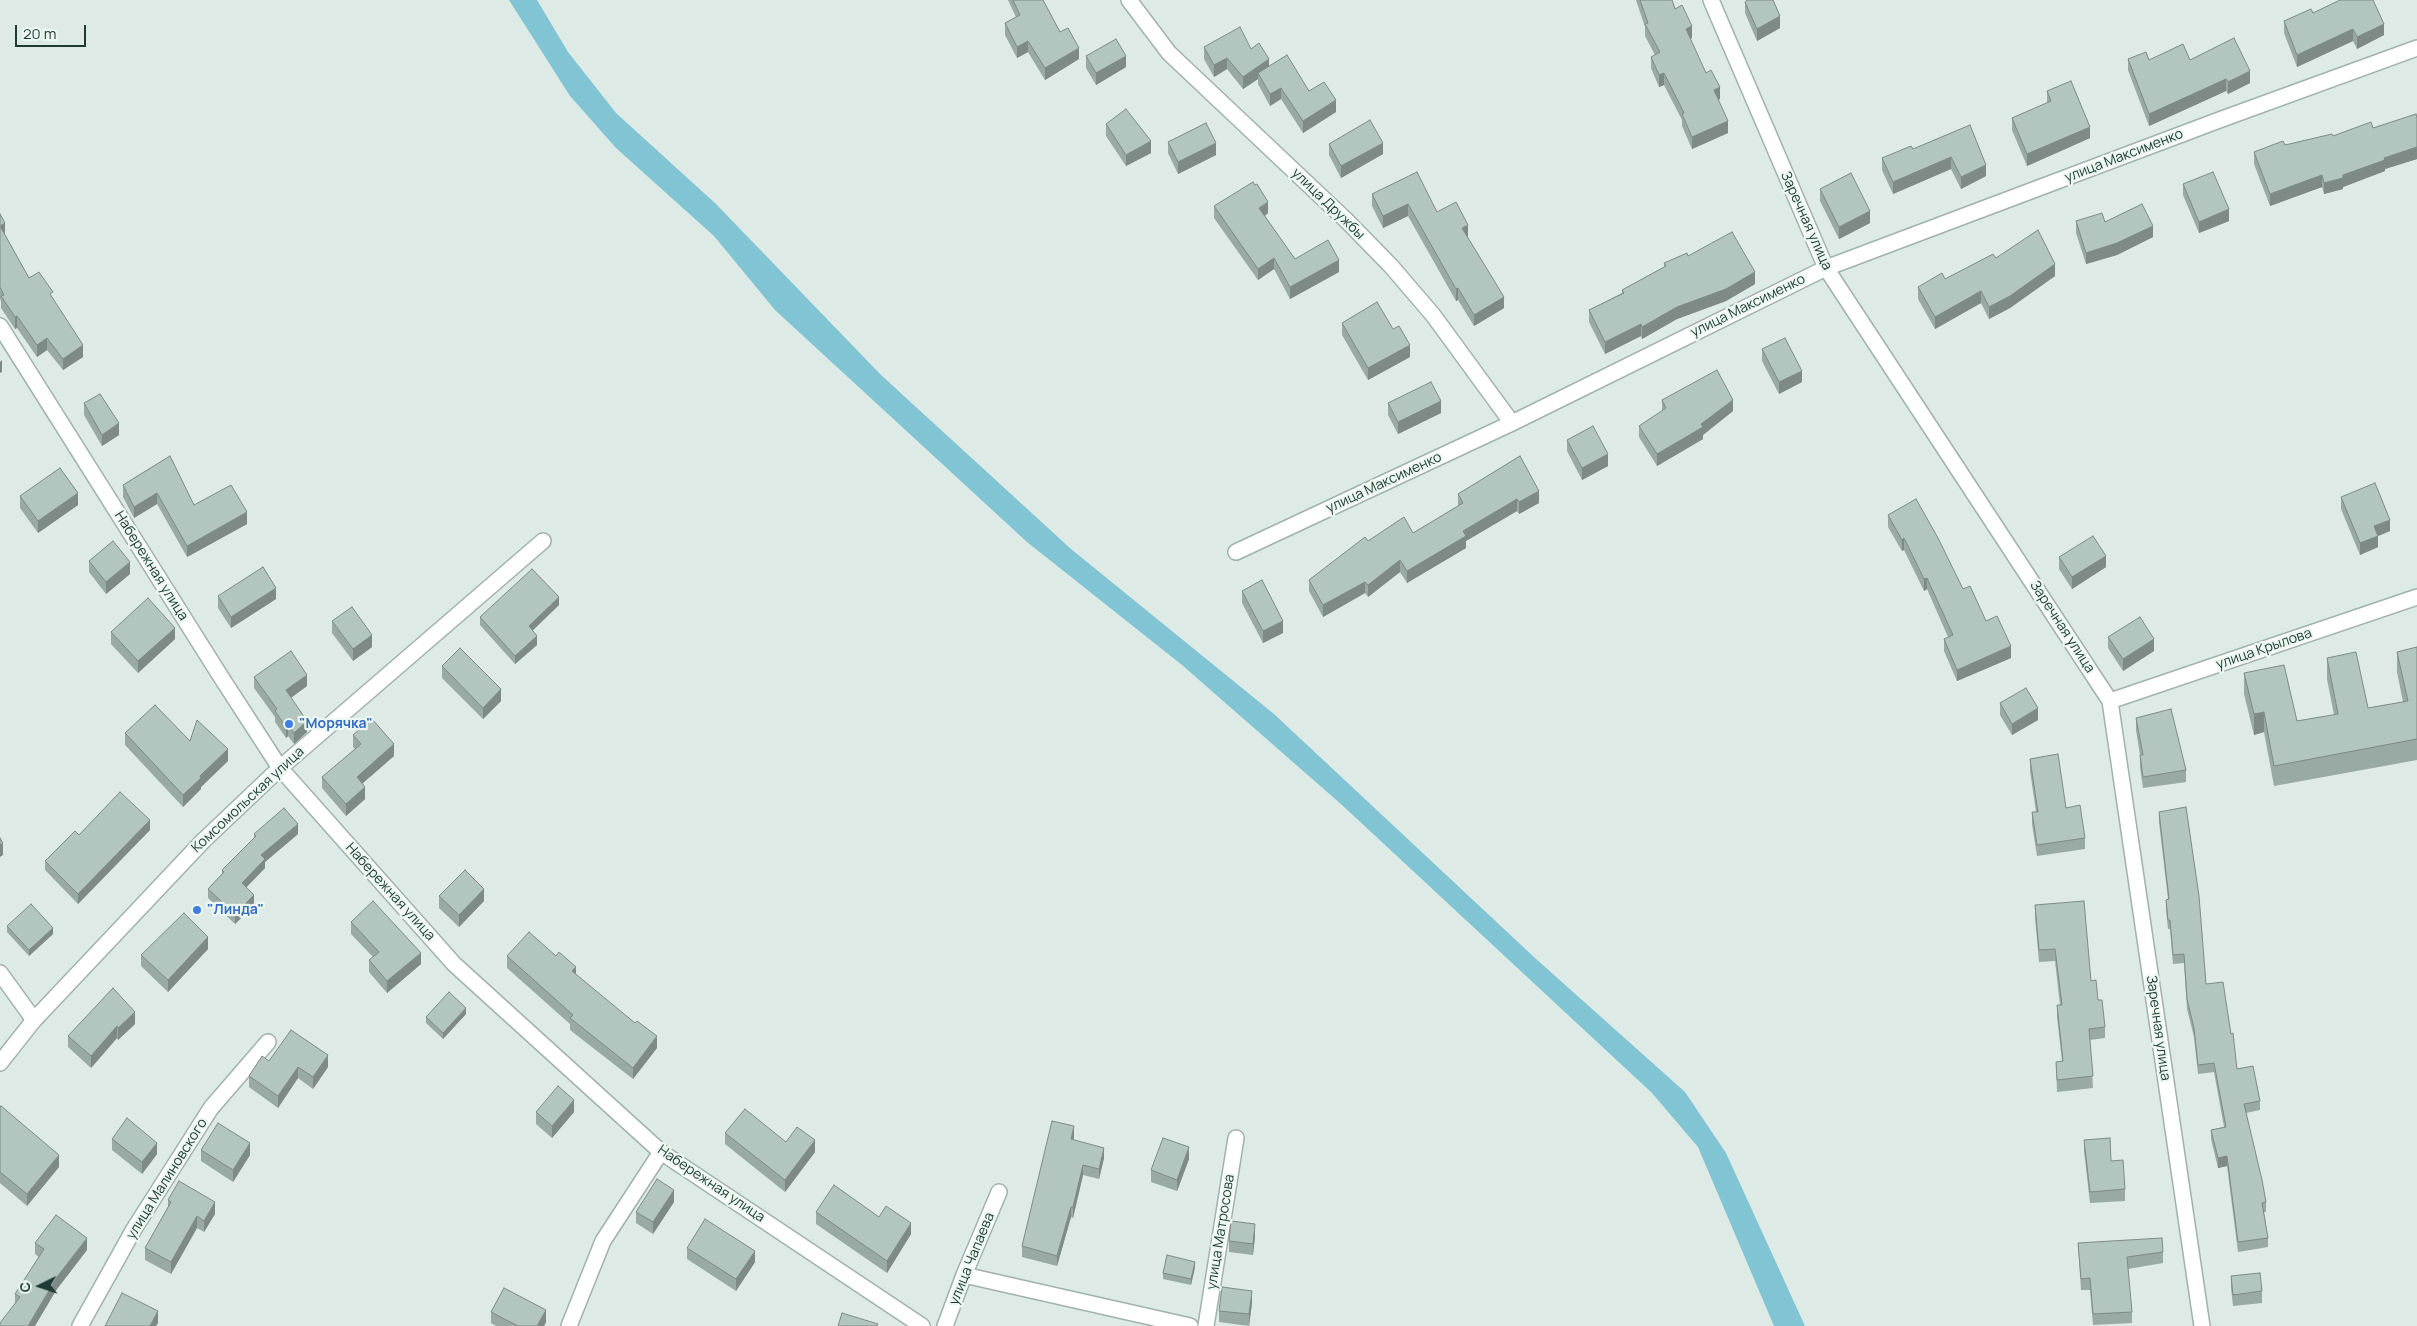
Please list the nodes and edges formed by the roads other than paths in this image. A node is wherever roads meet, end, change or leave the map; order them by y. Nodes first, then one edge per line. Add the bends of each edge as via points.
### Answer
1 (1129, 0) edge
2 (1711, 0) edge
3 (2417, 48) edge
4 (1826, 268) junction
5 (0, 326) edge
6 (1512, 423) junction
7 (543, 541) dead end
8 (1236, 552) dead end
9 (2417, 597) edge
10 (2110, 701) junction
11 (280, 768) junction
12 (0, 973) edge
13 (34, 1020) junction
14 (268, 1042) dead end
15 (0, 1063) edge
16 (1236, 1138) dead end
17 (661, 1152) junction
18 (1000, 1192) dead end
19 (964, 1275) junction
20 (80, 1326) edge
21 (569, 1326) edge
22 (922, 1326) edge
23 (946, 1326) edge
24 (1190, 1326) edge
25 (1206, 1326) edge
26 (2202, 1326) edge

1 - 6 street, улица Дружбы via 1169,52 1391,266 1433,315
2 - 4 street, Заречная улица
3 - 4 street, улица Максименко
4 - 6 street, улица Максименко
4 - 10 street, Заречная улица
5 - 11 street, Набережная улица
6 - 8 street, улица Максименко
7 - 11 street, Комсомольская улица
9 - 10 street, улица Крылова
10 - 26 street, Заречная улица
11 - 13 street, Комсомольская улица via 203,841
11 - 17 street, Набережная улица via 454,964
12 - 13 street
13 - 15 street, Комсомольская улица
14 - 20 street, улица Малиновского via 211,1108 134,1229
16 - 25 street, улица Матросова
17 - 21 street via 603,1241
17 - 22 street, Набережная улица
18 - 19 street, улица Чапаева
19 - 23 street, улица Чапаева
19 - 24 street

